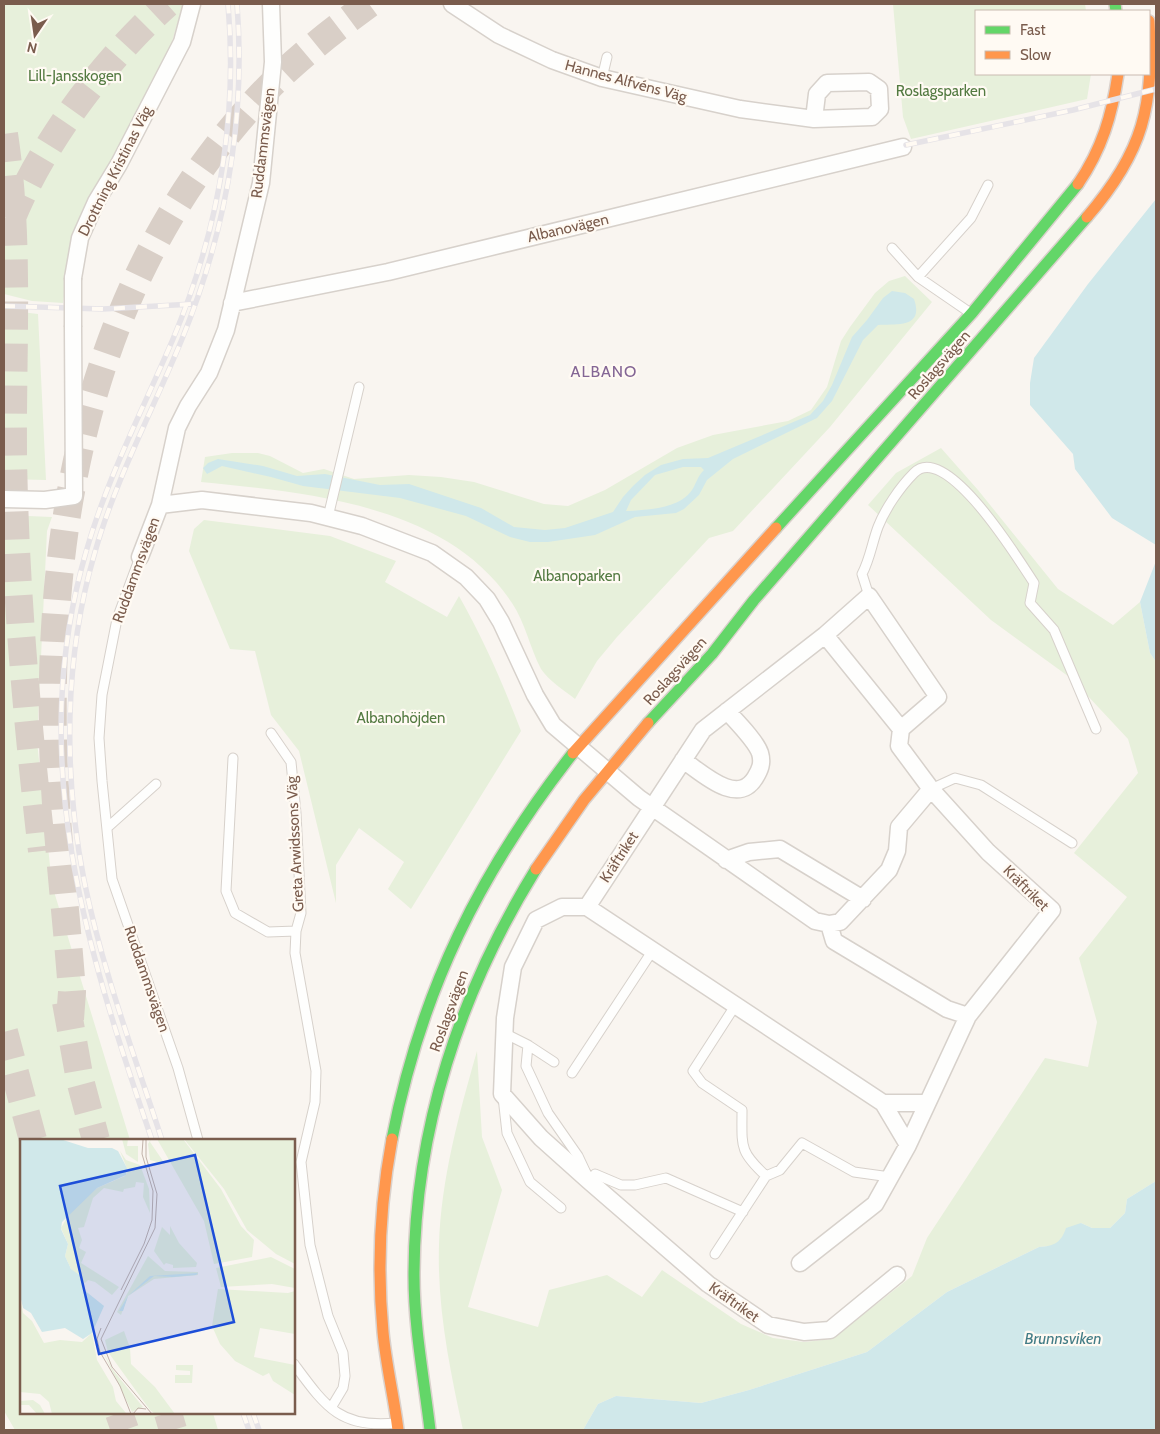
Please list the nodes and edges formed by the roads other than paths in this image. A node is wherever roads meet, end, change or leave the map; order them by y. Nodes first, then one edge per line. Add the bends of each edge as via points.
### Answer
1 (192, 4) edge
2 (271, 4) edge
3 (452, 4) edge
4 (607, 57) dead end
5 (1118, 75) edge
6 (1150, 75) edge
7 (602, 78) junction
8 (814, 119) junction
9 (1150, 123) edge
10 (903, 147) dead end
11 (988, 186) dead end
12 (892, 248) dead end
13 (918, 277) junction
14 (232, 303) junction
15 (972, 313) junction
16 (359, 387) dead end
17 (4, 499) edge
18 (160, 505) junction
19 (328, 517) junction
20 (140, 557) joint
21 (869, 596) junction
22 (825, 635) junction
23 (727, 710) junction
24 (902, 730) junction
25 (1096, 730) dead end
26 (270, 733) dead end
27 (578, 746) junction
28 (233, 758) dead end
29 (683, 760) junction
30 (607, 771) junction
31 (156, 784) dead end
32 (931, 789) junction
33 (652, 808) junction
34 (108, 826) junction
35 (1072, 843) dead end
36 (726, 860) junction
37 (863, 899) junction
38 (587, 907) junction
39 (829, 924) junction
40 (296, 931) junction
41 (653, 950) junction
42 (735, 1006) junction
43 (966, 1029) junction
44 (504, 1033) junction
45 (528, 1045) junction
46 (554, 1062) dead end
47 (572, 1073) dead end
48 (502, 1094) junction
49 (883, 1103) junction
50 (927, 1103) junction
51 (198, 1139) edge
52 (908, 1145) junction
53 (766, 1176) junction
54 (592, 1177) junction
55 (890, 1177) junction
56 (561, 1208) dead end
57 (743, 1212) junction
58 (715, 1254) dead end
59 (800, 1263) dead end
60 (897, 1275) dead end
61 (295, 1365) edge
62 (330, 1408) junction
63 (398, 1426) edge
64 (430, 1430) edge

1 - 17 street, Drottning Kristinas Väg, bridge via 182,42 80,238 73,278 74,496 45,500
2 - 14 street, Ruddammsvägen via 273,62 261,183
3 - 7 street, Hannes Alfvéns Väg via 516,43
4 - 7 lane
5 - 15 main road, Roslagsvägen via 1113,111 1089,168
6 - 9 main road, Roslagsvägen
7 - 8 street, Hannes Alfvéns Väg via 740,109
8 - 8 street, Hannes Alfvéns Väg via 845,113 872,118 880,109 879,89 869,82 827,83 817,94
9 - 30 main road, Roslagsvägen via 1097,205 754,600 734,630
10 - 14 street, Albanovägen via 388,272
11 - 13 lane via 971,218
12 - 13 lane, Roslagsvägen
13 - 15 lane, Roslagsvägen
14 - 18 street, Ruddammsvägen via 226,330 209,373 177,428
15 - 27 main road, Roslagsvägen
16 - 19 lane
18 - 19 street via 202,500
18 - 20 street, Ruddammsvägen
19 - 27 street via 406,541 432,553 466,577 487,599 501,622 550,722
20 - 34 lane, Ruddammsvägen via 117,619 102,695 99,738
21 - 22 street, Kräftriket
21 - 24 street via 938,697
21 - 25 lane via 862,574 879,527 891,505 915,472 928,468 947,474 995,525 1034,584 1030,603 1054,630
22 - 23 street, Kräftriket
22 - 24 street
23 - 29 street, Kräftriket via 703,730
23 - 29 street via 760,752 762,766 754,781 743,789 733,790 721,786
24 - 32 street, Kräftriket via 899,746
26 - 40 lane, Greta Arwidssons Väg via 291,762 301,912
27 - 30 street
27 - 63 main road, Roslagsvägen via 550,779 510,838 463,918 428,998 409,1059 384,1190 380,1260 383,1334
28 - 40 lane via 226,891 235,913 268,932
29 - 33 street, Kräftriket
30 - 33 street
30 - 64 main road, Roslagsvägen via 541,860 509,912 471,989 433,1112 416,1221 414,1277
31 - 34 lane
32 - 35 lane via 955,778 980,784
32 - 37 street via 899,827 897,851 890,870
32 - 43 street, Kräftriket via 988,852 1052,910
33 - 36 street
33 - 38 street, Kräftriket
34 - 51 lane, Ruddammsvägen via 112,879 178,1068
36 - 37 street via 749,852 780,849
36 - 39 street via 815,921
37 - 39 street via 840,922
38 - 41 street
38 - 44 street via 562,907 536,920 513,967
39 - 43 street via 834,941 947,1009
40 - 62 lane, Greta Arwidssons Väg via 295,953 316,1071 315,1102 301,1162 310,1245 328,1316 343,1353 343,1388
41 - 42 street
41 - 47 lane
42 - 49 street
42 - 53 lane via 694,1071 702,1083 742,1110 742,1141 747,1158
43 - 50 street, Kräftriket via 952,1062
44 - 45 lane
44 - 48 street
45 - 46 lane
45 - 54 lane, Kräftriket via 526,1066 548,1112
48 - 54 street, Kräftriket via 541,1138
48 - 56 lane via 507,1133 530,1182
49 - 50 street
49 - 52 street
50 - 52 street, Kräftriket
52 - 55 street, Kräftriket
53 - 55 lane via 780,1170 802,1142 854,1172
53 - 57 lane
54 - 57 lane, Kräftriket via 622,1185 666,1178
54 - 60 street, Kräftriket via 708,1284 768,1325 804,1332 830,1330
55 - 59 street, Kräftriket via 875,1204
57 - 58 lane
61 - 62 lane
62 - 63 lane via 344,1418 362,1424

